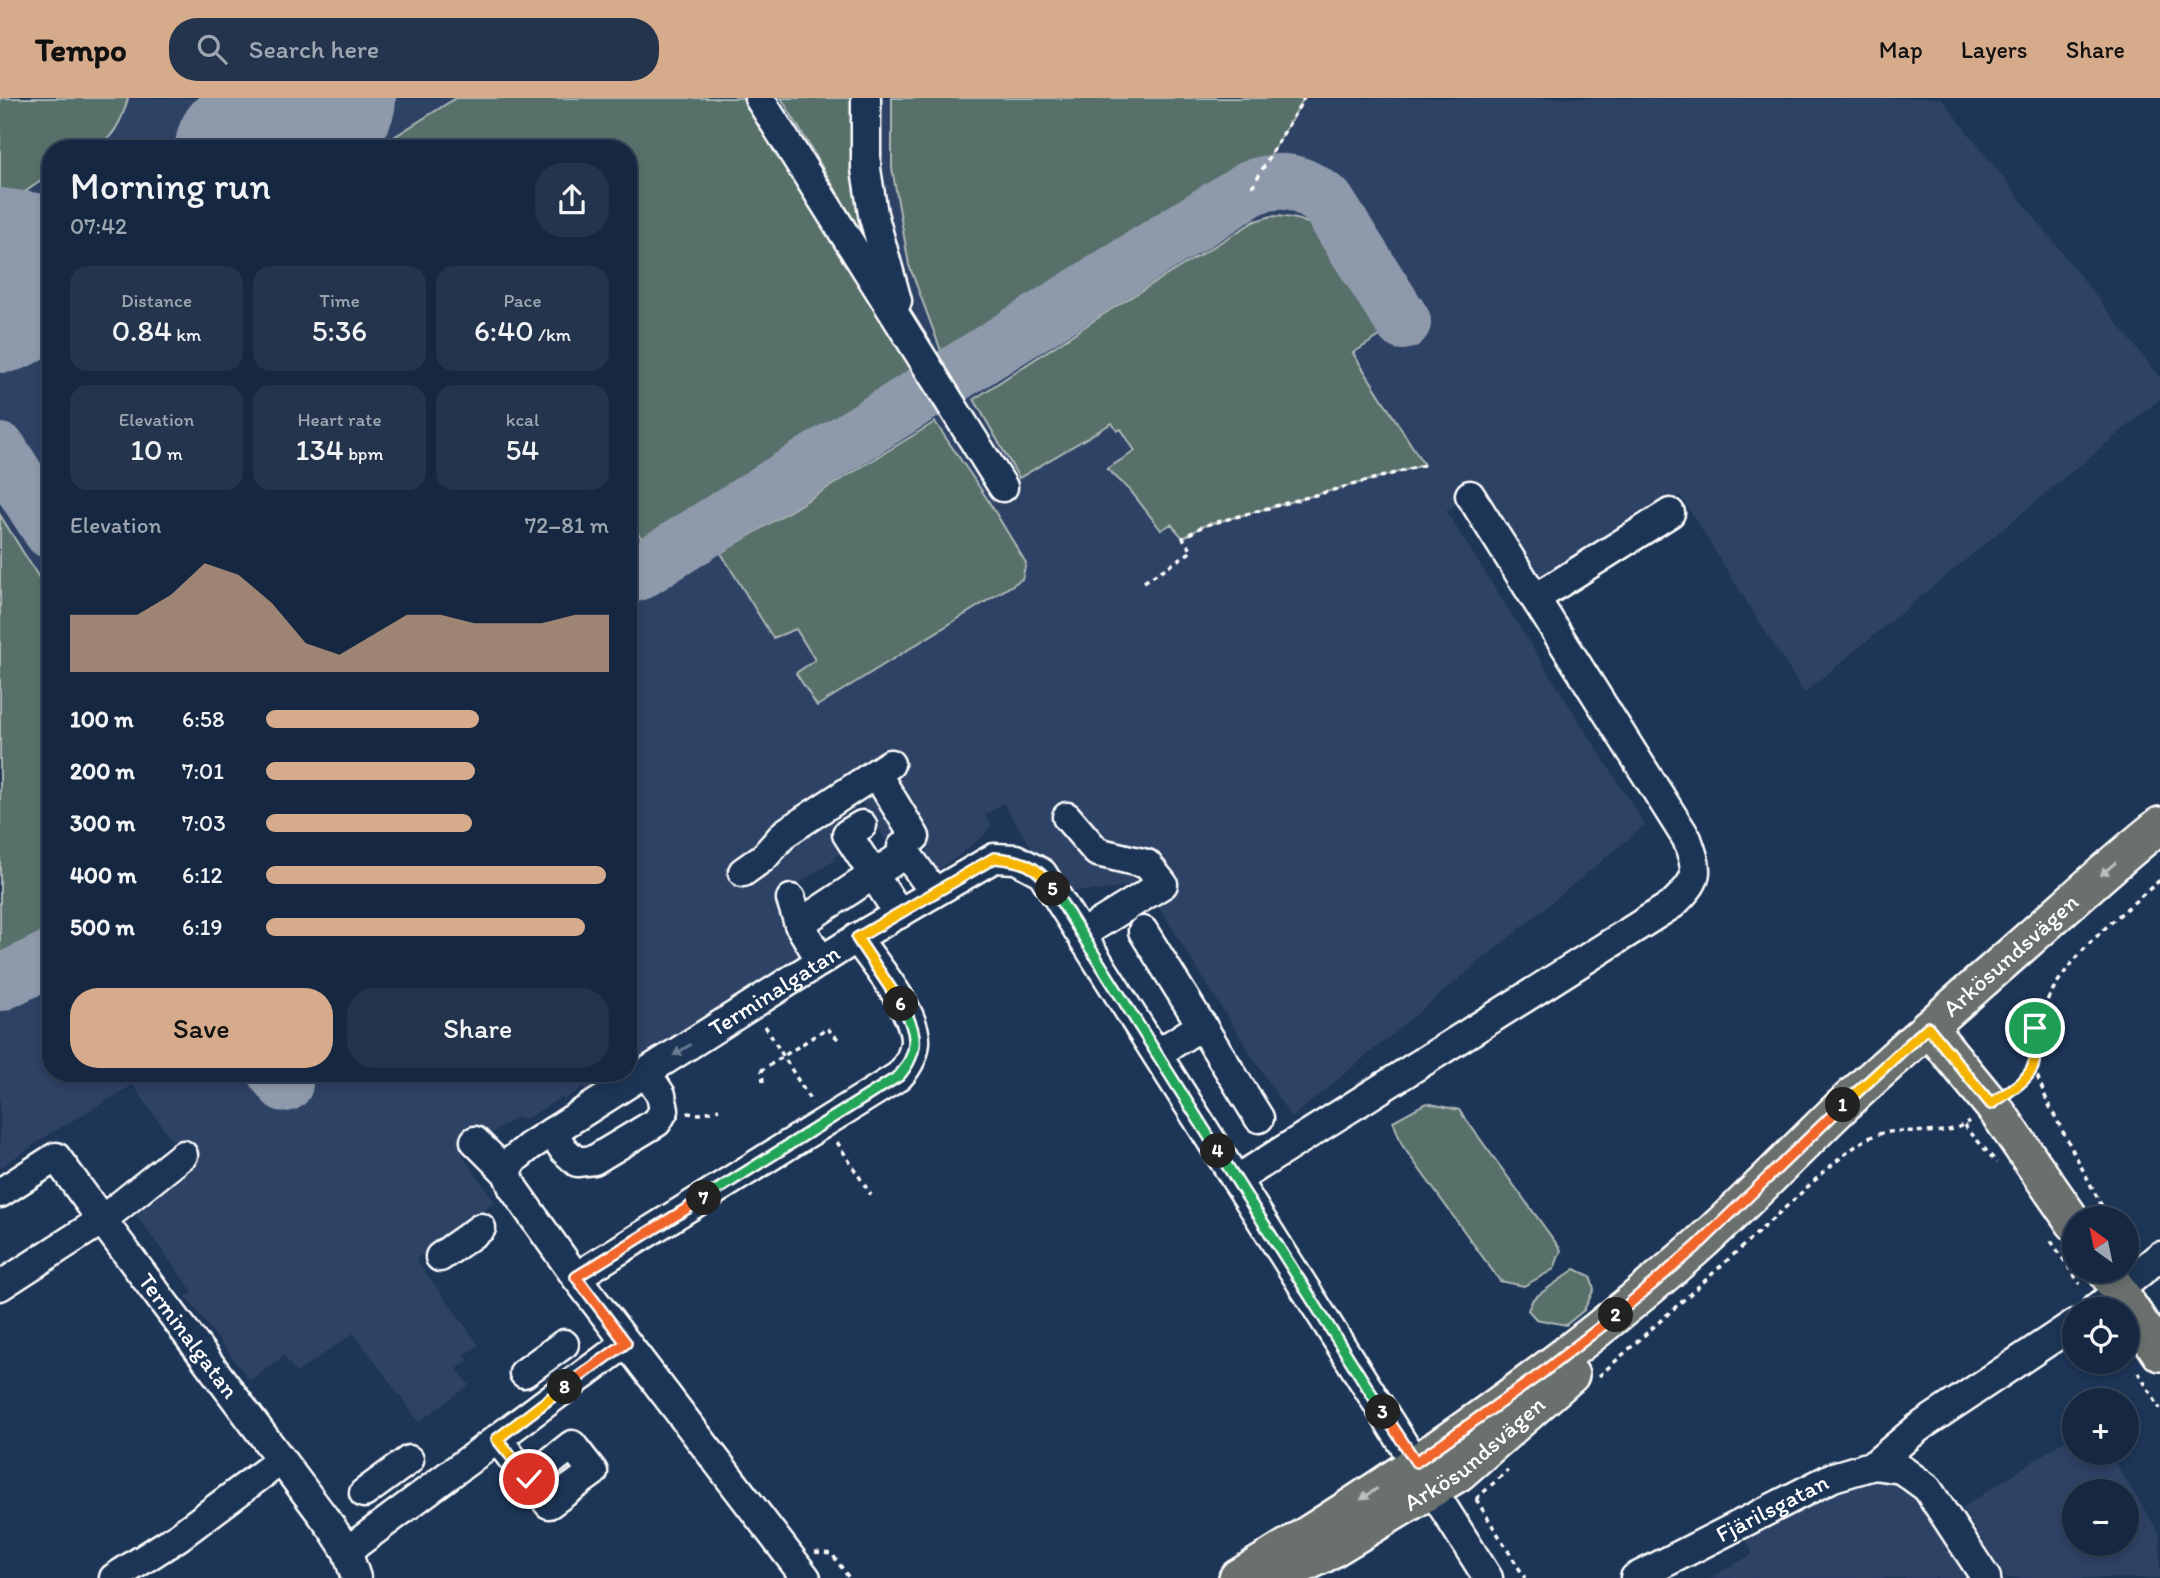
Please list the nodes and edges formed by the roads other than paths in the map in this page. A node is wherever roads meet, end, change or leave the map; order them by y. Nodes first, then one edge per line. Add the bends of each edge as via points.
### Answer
1 (759, 98) edge
2 (866, 98) edge
3 (907, 334) junction
4 (1003, 487) dead end
5 (1470, 495) dead end
6 (1670, 513) dead end
7 (1536, 598) junction
8 (1067, 817) dead end
9 (862, 825) dead end
10 (2160, 825) edge
11 (906, 853) junction
12 (2160, 856) edge
13 (743, 872) dead end
14 (874, 875) junction
15 (934, 892) junction
16 (899, 914) junction
17 (1143, 931) dead end
18 (1082, 934) junction
19 (857, 938) junction
20 (821, 961) junction
21 (1202, 1026) junction
22 (1936, 1036) junction
23 (1157, 1054) junction
24 (646, 1072) junction
25 (637, 1078) edge
26 (630, 1082) edge
27 (1259, 1118) dead end
28 (552, 1132) junction
29 (475, 1142) dead end
30 (183, 1155) dead end
31 (507, 1173) junction
32 (1236, 1180) junction
33 (0, 1193) edge
34 (2063, 1206) edge
35 (102, 1220) junction
36 (481, 1228) dead end
37 (2160, 1256) edge
38 (440, 1257) dead end
39 (576, 1277) junction
40 (0, 1286) edge
41 (2107, 1290) edge
42 (2062, 1332) edge
43 (626, 1343) junction
44 (545, 1358) dead end
45 (2146, 1358) edge
46 (567, 1386) junction
47 (497, 1439) junction
48 (281, 1460) junction
49 (1874, 1465) junction
50 (1424, 1476) junction
51 (529, 1479) dead end
52 (364, 1493) dead end
53 (409, 1505) junction
54 (347, 1551) junction
55 (114, 1578) edge
56 (356, 1578) edge
57 (806, 1578) edge
58 (1237, 1578) edge
59 (1275, 1578) edge
60 (1488, 1578) edge
61 (1635, 1578) edge
62 (1986, 1578) edge

1 - 3 street
2 - 3 street via 866,169 873,214
3 - 4 street
5 - 7 street
6 - 7 street
7 - 32 street via 1687,839 1697,867 1691,887 1673,904
8 - 18 street via 1097,852 1147,864 1171,878
9 - 14 street via 847,834
10 -> 22 main road, Arkösundsvägen
11 - 13 street via 902,847 915,836 883,769 785,833
11 - 14 street
11 - 15 street
12 - 22 main road, Arkösundsvägen
14 - 16 street
14 - 20 street via 795,911
15 - 16 street, Terminalgatan
15 - 18 street, Terminalgatan via 994,858 1016,859 1042,873
16 - 19 street, Terminalgatan
17 - 21 street
18 - 23 street, Terminalgatan
19 - 20 street, Terminalgatan
19 - 39 street via 913,1027 911,1062 873,1093
20 -> 24 street, Terminalgatan
21 - 23 street
21 - 27 street
22 - 34 main road via 2022,1145
22 - 50 main road, Arkösundsvägen via 1535,1408 1459,1473
23 - 32 street, Terminalgatan
24 - 25 street, Terminalgatan
24 - 28 street via 661,1095 664,1110 657,1122 594,1160 577,1162
26 - 28 street, Terminalgatan
28 - 31 street, Terminalgatan via 513,1160
29 - 31 street
30 - 35 street
31 - 39 street
32 - 50 street, Terminalgatan
33 - 35 street, Terminalgatan via 55,1157
35 - 40 street
35 - 48 street, Terminalgatan
36 - 38 street
37 - 41 street
39 - 43 street
41 - 45 main road
42 - 49 street, Fjärilsgatan via 1918,1428
43 - 46 street
43 - 57 street
44 - 46 street
46 - 47 street
47 - 51 street
47 - 53 street
48 - 54 street, Terminalgatan
48 - 55 street
49 - 61 street, Fjärilsgatan via 1833,1476
49 - 62 street, Fjärilsgatan via 1901,1469 1927,1488
50 -> 58 main road, Arkösundsvägen
50 - 59 main road, Arkösundsvägen via 1323,1555
50 - 60 street, Terminalgatan
52 - 53 street via 399,1468
53 - 54 street
54 - 56 street, Terminalgatan

